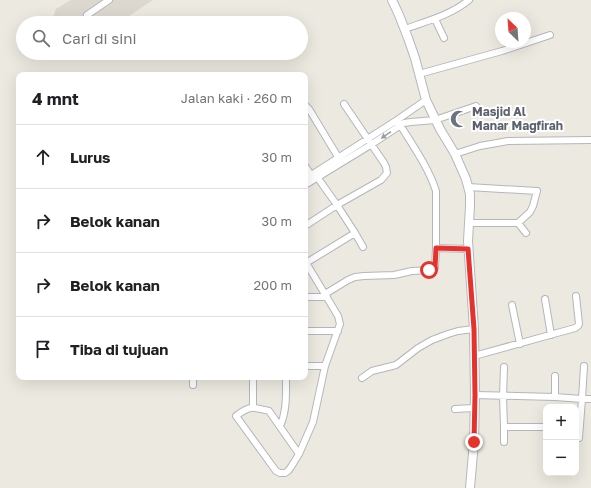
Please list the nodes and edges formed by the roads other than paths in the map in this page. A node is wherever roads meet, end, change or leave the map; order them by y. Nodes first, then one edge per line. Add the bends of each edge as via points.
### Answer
1 (110, 0) edge
2 (392, 0) edge
3 (469, 0) edge
4 (87, 15) dead end
5 (434, 19) junction
6 (405, 29) junction
7 (550, 35) dead end
8 (444, 38) dead end
9 (419, 74) junction
10 (426, 100) junction
11 (344, 104) dead end
12 (476, 106) dead end
13 (308, 108) edge
14 (435, 120) junction
15 (399, 122) junction
16 (367, 139) junction
17 (591, 140) edge
18 (372, 144) junction
19 (455, 154) junction
20 (338, 157) junction
21 (312, 176) edge
22 (468, 187) junction
23 (337, 205) junction
24 (469, 223) junction
25 (518, 223) junction
26 (308, 224) edge
27 (354, 233) junction
28 (526, 233) dead end
29 (363, 247) dead end
30 (436, 248) junction
31 (468, 249) junction
32 (308, 261) edge
33 (308, 268) edge
34 (326, 296) junction
35 (576, 296) dead end
36 (308, 297) edge
37 (544, 299) dead end
38 (512, 305) dead end
39 (474, 329) junction
40 (308, 331) edge
41 (338, 331) junction
42 (551, 335) junction
43 (520, 344) junction
44 (474, 356) junction
45 (308, 366) edge
46 (325, 366) junction
47 (584, 366) dead end
48 (504, 367) dead end
49 (556, 376) dead end
50 (362, 378) dead end
51 (192, 380) edge
52 (253, 380) edge
53 (286, 380) edge
54 (193, 385) dead end
55 (475, 395) junction
56 (503, 396) junction
57 (555, 397) junction
58 (582, 399) junction
59 (591, 399) edge
60 (253, 407) junction
61 (474, 408) junction
62 (454, 410) dead end
63 (579, 420) edge
64 (280, 426) junction
65 (504, 427) junction
66 (543, 427) edge
67 (504, 442) dead end
68 (300, 454) junction
69 (470, 488) edge

1 - 4 street
2 - 6 street
3 - 5 street
5 - 6 street
5 - 8 street
6 - 9 street
7 - 9 street
9 - 10 street
10 - 14 street
10 - 15 street
11 - 16 street
12 - 14 street
13 - 20 street
14 - 15 street
14 - 19 street
15 - 16 street
15 -> 18 street
15 - 30 street via 434,184
16 - 18 street
16 - 20 street
17 - 19 street via 508,141
18 - 21 street
18 - 23 street via 384,163 387,174 382,180
19 - 22 street
20 - 21 street
21 - 23 street
22 - 24 street
22 - 25 street via 537,191 530,212
23 - 26 street
23 - 27 street
24 - 25 street
24 - 31 street
25 - 28 street
27 - 29 street
27 - 32 street
30 - 31 street
30 - 34 street via 435,268 432,270 355,277
31 - 39 street
33 - 34 street
34 - 36 street
34 - 41 street via 340,320
35 - 42 street via 580,324
37 - 42 street
38 - 43 street
39 - 44 street
39 - 50 street via 432,340 396,365 372,371
40 - 41 street
41 - 46 street
42 - 43 street
43 - 44 street
44 - 55 street
45 - 46 street
46 - 68 street via 313,422
47 - 58 street
48 - 56 street
49 - 57 street
51 - 54 street
52 - 60 street
53 - 64 street via 286,405
55 - 56 street
55 - 61 street
56 - 57 street
56 - 65 street
57 - 58 street
58 - 59 street
58 - 63 street
60 - 64 street via 269,411
60 - 68 street via 236,416 278,473 288,471
61 - 62 street
61 - 69 street
64 - 68 street
65 - 66 street
65 - 67 street

